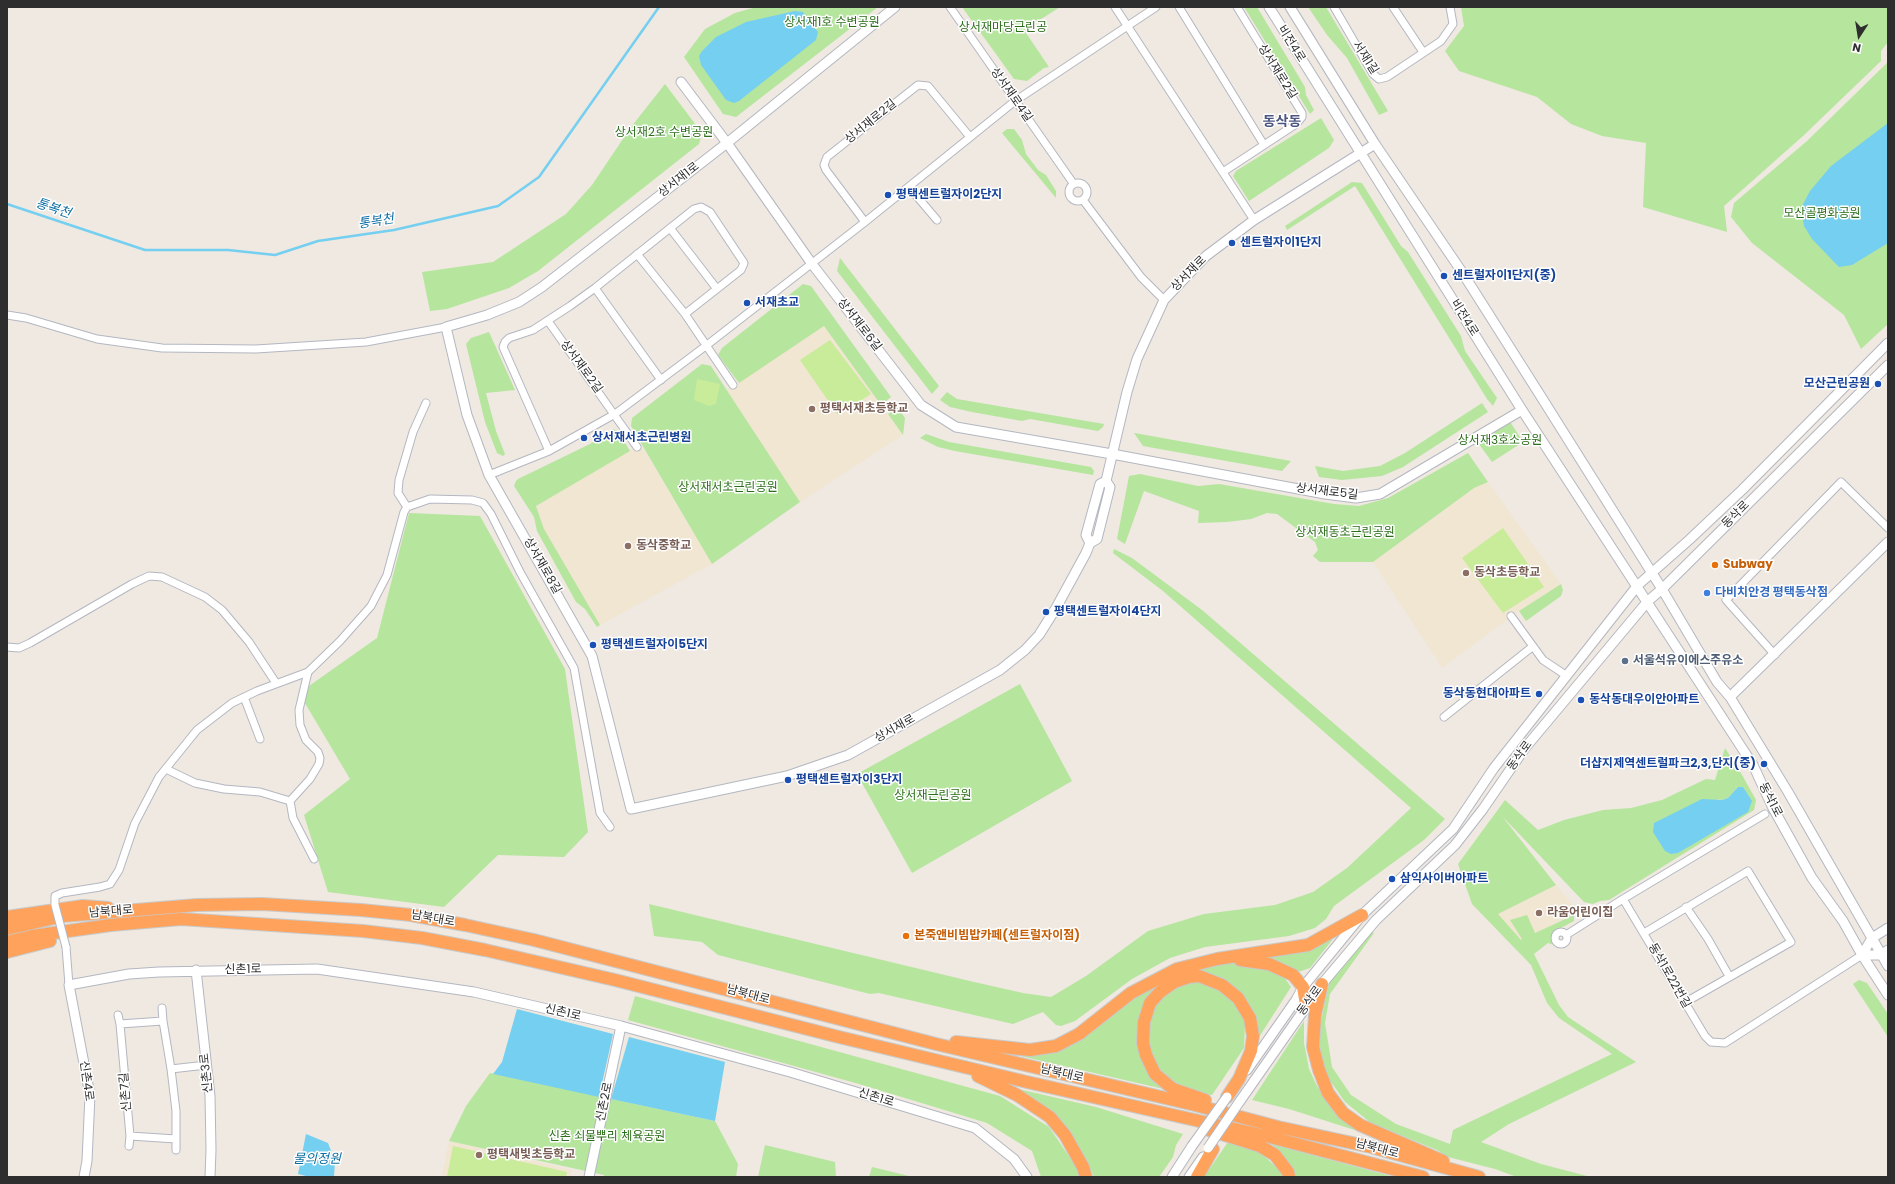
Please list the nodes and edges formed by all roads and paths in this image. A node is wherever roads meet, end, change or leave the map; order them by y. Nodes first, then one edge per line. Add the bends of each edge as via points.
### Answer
1 (896, 7) edge
2 (950, 7) edge
3 (1115, 7) edge
4 (1156, 7) edge
5 (1179, 7) edge
6 (1237, 7) edge
7 (1269, 7) edge
8 (1290, 7) edge
9 (1334, 7) edge
10 (1393, 7) edge
11 (1450, 7) edge
12 (1127, 25) junction
13 (1423, 52) junction
14 (681, 82) dead end
15 (1015, 100) junction
16 (970, 137) junction
17 (727, 143) junction
18 (1375, 144) junction
19 (1264, 145) junction
20 (1360, 154) junction
21 (1223, 172) junction
22 (1073, 183) junction
23 (909, 187) junction
24 (1083, 200) junction
25 (937, 220) dead end
26 (1254, 220) junction
27 (866, 222) junction
28 (670, 228) junction
29 (637, 254) junction
30 (812, 264) junction
31 (595, 288) junction
32 (717, 289) junction
33 (1164, 300) junction
34 (685, 314) junction
35 (7, 315) edge
36 (548, 321) junction
37 (446, 326) junction
38 (1888, 343) edge
39 (707, 345) junction
40 (1888, 365) edge
41 (660, 380) junction
42 (733, 385) dead end
43 (426, 403) dead end
44 (1522, 410) junction
45 (615, 414) junction
46 (637, 447) dead end
47 (549, 451) junction
48 (1112, 454) junction
49 (489, 475) junction
50 (407, 507) junction
51 (1888, 528) edge
52 (1888, 542) edge
53 (1652, 573) junction
54 (1638, 585) junction
55 (1662, 589) junction
56 (1648, 601) junction
57 (1511, 616) dead end
58 (7, 647) edge
59 (1532, 647) junction
60 (1775, 655) junction
61 (308, 672) junction
62 (1567, 676) junction
63 (276, 683) junction
64 (244, 697) junction
65 (1730, 697) junction
66 (1444, 717) dead end
67 (260, 739) dead end
68 (166, 769) junction
69 (290, 801) junction
70 (631, 808) joint
71 (1765, 814) dead end
72 (610, 827) dead end
73 (314, 859) dead end
74 (1623, 899) junction
75 (1686, 907) junction
76 (129, 911) junction
77 (1362, 916) junction
78 (7, 918) edge
79 (145, 922) junction
80 (1888, 928) edge
81 (7, 929) edge
82 (1644, 933) junction
83 (1566, 934) dead end
84 (1872, 938) junction
85 (7, 942) edge
86 (7, 952) edge
87 (1884, 952) edge
88 (1862, 955) junction
89 (1216, 959) junction
90 (1888, 966) edge
91 (196, 970) junction
92 (1729, 976) junction
93 (1322, 984) junction
94 (69, 985) junction
95 (1304, 987) junction
96 (1888, 995) edge
97 (1684, 1004) junction
98 (1306, 1005) junction
99 (162, 1008) dead end
100 (118, 1015) dead end
101 (163, 1020) junction
102 (120, 1024) junction
103 (620, 1026) junction
104 (936, 1044) junction
105 (939, 1060) junction
106 (206, 1065) junction
107 (170, 1069) junction
108 (1227, 1097) junction
109 (1147, 1109) junction
110 (1317, 1134) junction
111 (130, 1136) junction
112 (176, 1139) junction
113 (129, 1146) dead end
114 (1211, 1149) junction
115 (176, 1150) dead end
116 (84, 1177) edge
117 (210, 1177) edge
118 (588, 1177) edge
119 (1027, 1177) edge
120 (1086, 1177) edge
121 (1172, 1177) edge
122 (1189, 1177) edge
123 (1197, 1177) edge
124 (1289, 1177) edge
125 (1423, 1177) edge
126 (1479, 1177) edge

1 - 17 street, 상서재1로
2 - 15 street, 상서재로4길
3 - 12 street
4 - 12 street
5 - 19 street
6 - 19 street, 상서재로2길 via 1302,113 1300,121
7 - 20 street, 비전4로
8 - 18 street, 비전4로
9 - 13 street, 서재1길 via 1373,74 1379,79 1387,77
10 - 13 street
11 - 13 street via 1453,24 1441,41
12 - 15 street
12 - 21 street
14 - 17 street, 상서재로6길
15 - 16 street
15 - 22 street, 상서재로4길
16 - 23 street
16 - 27 street, 상서재로2길 via 928,86 918,85 827,157 824,165 826,170
17 - 30 street, 상서재로6길
17 - 37 street, 상서재1로 via 542,287 519,302 486,315
18 - 20 street, 상서재로
18 - 53 street, 비전4로 via 1462,272
19 - 21 street, 상서재로2길
20 - 26 street, 상서재로
20 - 44 street, 비전4로
21 - 26 street
22 - 24 street via 1080,182 1086,188 1087,194
22 - 24 street via 1069,188 1070,196 1077,201
23 - 25 street
23 - 27 street
24 - 33 street via 1141,277
26 - 33 street, 상서재로 via 1206,256
27 - 30 street
28 - 29 street
28 - 32 street
28 - 32 street via 694,209 701,207 710,212 744,263 742,270
29 - 31 street
29 - 34 street
30 - 39 street
30 - 48 street, 상서재로6길 via 921,405 956,427
31 - 36 street
31 - 41 street
32 - 34 street
33 - 48 street, 상서재로 via 1137,359
34 - 39 street
35 - 37 street via 97,339 162,348 256,349 366,342
36 - 45 street, 상서재로2길
36 - 47 street via 533,330 509,338 503,347
37 - 49 street, 상서재로8길 via 467,415
38 - 53 street, 동삭로 via 1742,490
39 - 41 street
39 - 42 street
40 - 55 street, 동삭로
41 - 45 street
43 - 50 street via 413,432 399,480 398,493
44 - 48 street, 상서재로5길 via 1380,494 1356,498
44 - 54 street, 비전4로
45 - 46 street, 상서재로2길
45 - 47 street
47 - 49 street
48 - 70 street, 상서재로 via 1106,482 1110,487 1097,539 1090,543 1039,635 1000,670 848,755 826,764 787,776
49 - 70 street, 상서재로8길 via 592,656
50 - 61 street via 387,575 371,606
50 - 72 street via 430,499 472,500 483,503 491,514 574,668 600,812
51 - 60 street via 1841,482 1726,600
52 - 60 street
53 - 54 street, 동삭로
53 - 55 street, 동삭1로
54 - 56 street, 동삭1로
54 - 62 street, 동삭로
55 - 56 street, 동삭로
55 - 65 street, 동삭1로 via 1717,682
56 - 88 street, 동삭1로 via 1754,766 1773,808 1812,878 1843,921
56 - 93 street, 동삭로 via 1525,748 1455,845 1376,920
57 - 59 street
58 - 63 street via 19,648 30,643 149,576 162,577 206,597 216,606 249,642
59 - 62 street via 1543,660
59 - 66 street
60 - 65 street
61 - 63 street
61 - 69 street via 299,710 300,725 306,740 318,752 320,758 310,779
62 - 77 street, 동삭로 via 1494,768 1453,829
63 - 64 street
64 - 67 street
64 - 68 street via 197,730
65 - 84 street, 동삭1로
68 - 69 street via 195,783 260,792
68 - 94 street, bridge via 159,777 135,823 119,870 110,884 55,896 66,947
69 - 73 street via 293,818
71 - 74 street
74 - 82 street, 동삭1로22번길
74 - 83 street
75 - 82 street
75 - 92 street
75 - 92 street via 1748,871 1791,942
76 - 78 highway via 83,906
76 - 81 highway, 남북대로 via 64,916
76 - 104 highway, 남북대로 via 197,905 262,904 411,915 541,942
77 - 89 highway via 1308,945
77 - 95 street, 동삭로
79 - 85 highway, 남북대로 via 32,936
79 - 86 highway via 132,928 38,943
79 - 105 highway, 남북대로 via 181,919 363,931 422,938 600,976
80 - 84 street
82 - 97 street, 동삭1로22번길
84 - 87 street, 동삭1로
84 - 88 street
87 - 88 street
87 - 90 street, 동삭1로
88 - 96 street, 동삭1로
88 - 97 street, 동삭1로22번길 via 1725,1043 1711,1042
89 - 95 highway via 1249,960 1269,964 1293,975
89 - 104 highway via 1177,969 1131,993 1079,1034 1056,1046 1030,1050 955,1042
91 - 94 street, 신촌1로 via 129,974
91 - 103 street, 신촌1로 via 318,969 474,992
91 - 106 street, 신촌3로
92 - 97 street
93 - 98 street, 동삭로
93 - 126 highway via 1315,1015 1313,1046 1328,1093 1342,1113 1388,1139
94 - 116 street, 신촌4로 via 90,1095
95 - 98 highway
95 - 108 street, 동삭로
98 - 114 street, 동삭로, bridge via 1240,1101
99 - 101 street
100 - 102 street, 신촌7길
101 - 102 street
101 - 107 street
102 - 111 street, 신촌7길
103 - 118 street, 신촌2로
103 - 119 street, 신촌1로 via 790,1072 975,1128 1014,1158
104 - 110 highway, 남북대로 via 1278,1127
105 - 109 highway, 남북대로
105 - 120 highway via 988,1080 1050,1117 1065,1135
106 - 107 street
106 - 117 street, 신촌3로 via 210,1112
107 - 112 street via 176,1111
108 - 110 highway via 1240,1079 1251,1051 1253,1036 1250,1018 1238,998 1222,985 1199,976 1174,982 1150,1003 1144,1022 1143,1043 1155,1074 1173,1088 1194,1097
108 - 121 street, 동삭로, bridge
109 - 124 highway via 1260,1146 1275,1155
109 - 125 highway, 남북대로 via 1270,1137
110 - 126 highway, 남북대로
111 - 112 street
111 - 113 street, 신촌7길
112 - 115 street
114 - 122 street, 동삭로
114 - 123 highway

